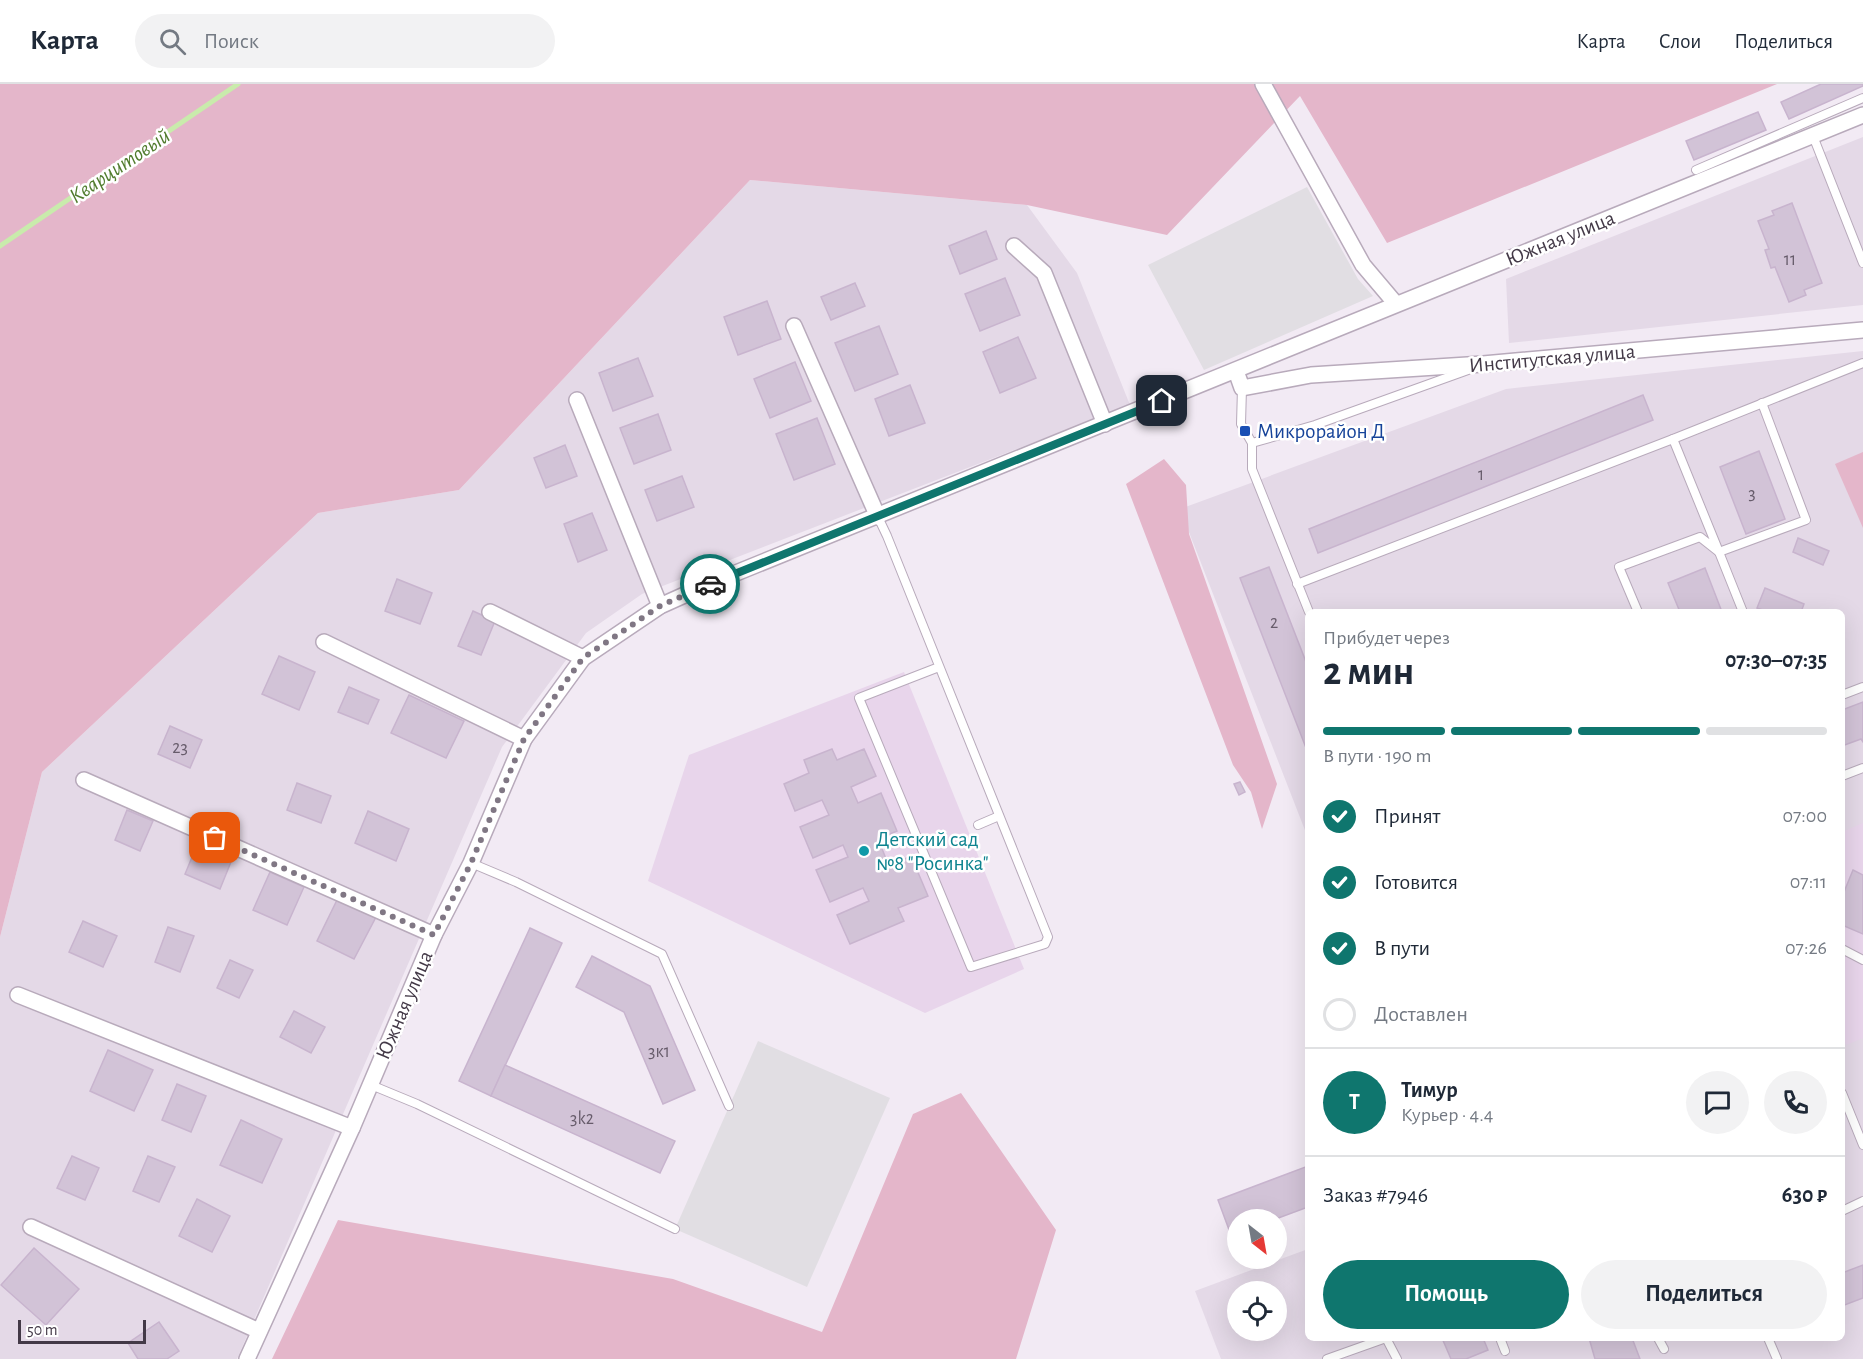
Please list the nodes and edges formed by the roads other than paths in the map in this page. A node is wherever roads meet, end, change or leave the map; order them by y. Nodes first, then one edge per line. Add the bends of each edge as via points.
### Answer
1 (1263, 84) edge
2 (1863, 98) edge
3 (1863, 115) edge
4 (1813, 136) junction
5 (1696, 170) dead end
6 (1014, 246) dead end
7 (1863, 263) edge
8 (1396, 304) junction
9 (794, 326) dead end
10 (1863, 330) edge
11 (1863, 363) edge
12 (1483, 364) junction
13 (1236, 371) junction
14 (1242, 388) junction
15 (577, 400) dead end
16 (1762, 403) junction
17 (1105, 424) junction
18 (1673, 439) junction
19 (1252, 443) junction
20 (878, 517) junction
21 (1719, 552) junction
22 (1297, 584) junction
23 (660, 606) junction
24 (1307, 609) edge
25 (1637, 609) edge
26 (1742, 609) edge
27 (490, 612) dead end
28 (324, 642) dead end
29 (583, 658) junction
30 (939, 667) junction
31 (1863, 687) edge
32 (1845, 694) edge
33 (524, 739) junction
34 (1863, 768) edge
35 (1845, 775) edge
36 (84, 780) dead end
37 (999, 816) junction
38 (978, 825) dead end
39 (471, 863) junction
40 (434, 935) junction
41 (1845, 951) edge
42 (1863, 960) edge
43 (18, 995) dead end
44 (371, 1085) junction
45 (1845, 1100) edge
46 (729, 1106) dead end
47 (352, 1128) junction
48 (1863, 1145) edge
49 (1863, 1201) edge
50 (1845, 1210) edge
51 (31, 1227) dead end
52 (675, 1229) dead end
53 (259, 1330) junction
54 (1378, 1341) edge
55 (1388, 1341) edge
56 (1501, 1341) edge
57 (1660, 1341) edge
58 (1769, 1341) edge
59 (1664, 1349) dead end
60 (1505, 1351) dead end
61 (247, 1359) edge
62 (1327, 1359) edge
63 (1397, 1359) edge
64 (1777, 1359) edge

1 - 8 street via 1363,265
2 - 5 lane
3 - 4 street, Южная улица
4 - 7 lane
4 - 8 street, Южная улица
6 - 17 street via 1044,273
8 - 13 street, Южная улица
9 - 20 street
10 - 12 street, Институтская улица
11 - 16 lane
12 - 14 street, Институтская улица via 1311,375
12 - 19 lane via 1315,425
13 - 14 street
13 - 17 street, Южная улица
14 - 19 lane via 1241,424
15 - 23 street
16 - 18 lane
16 - 21 lane via 1806,520
17 - 20 street, Южная улица
18 - 21 lane
18 - 22 lane
19 - 22 lane via 1252,469
20 - 23 street, Южная улица
20 - 30 lane
21 - 25 lane via 1700,537 1619,567
21 - 26 lane
22 - 24 lane
23 - 29 street, Южная улица
27 - 29 street
28 - 33 street
29 - 33 street, Южная улица
30 - 37 lane
30 - 37 lane via 860,698 971,967 1045,944 1048,937
31 - 32 lane
33 - 39 street, Южная улица
34 - 35 lane
36 - 40 street
37 - 38 lane
39 - 40 street, Южная улица
39 - 46 lane via 662,954
40 - 44 street, Южная улица
41 - 42 lane
43 - 47 street
44 - 47 street, Южная улица
44 - 52 lane
45 - 48 lane
47 - 53 street, Южная улица
49 - 50 lane
51 - 53 street
53 - 61 street, Южная улица
54 - 62 lane
55 - 63 lane
56 - 60 lane
57 - 59 lane
58 - 64 lane

